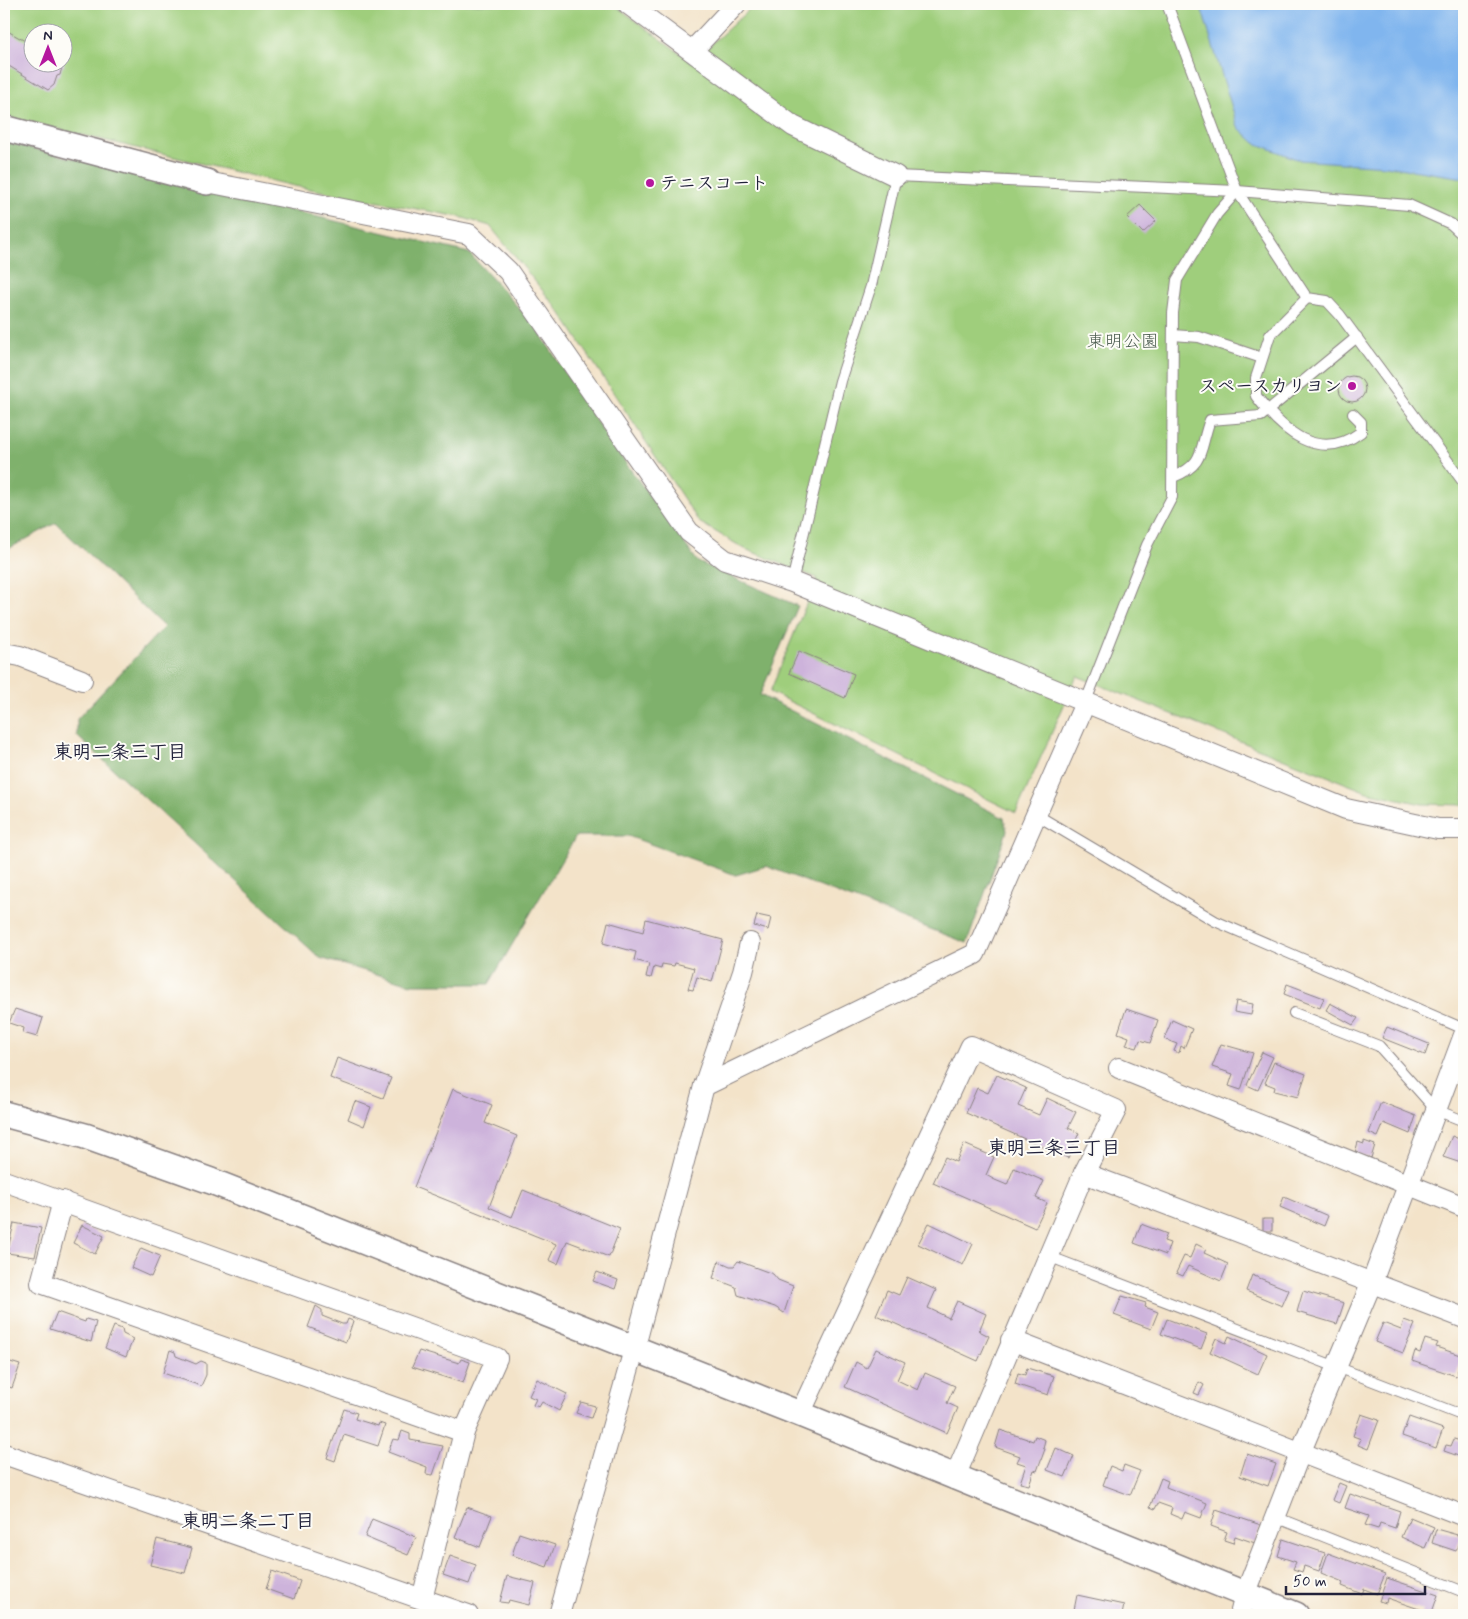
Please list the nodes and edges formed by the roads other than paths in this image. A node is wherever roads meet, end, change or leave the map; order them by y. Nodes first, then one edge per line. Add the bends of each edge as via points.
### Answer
1 (628, 4) edge
2 (736, 4) edge
3 (1167, 4) edge
4 (692, 52) junction
5 (4, 128) edge
6 (896, 176) junction
7 (207, 182) joint
8 (1237, 191) junction
9 (1464, 236) edge
10 (1308, 298) junction
11 (1173, 335) junction
12 (1357, 337) junction
13 (1262, 358) junction
14 (1268, 412) junction
15 (1353, 414) dead end
16 (1173, 477) junction
17 (1464, 483) edge
18 (792, 582) junction
19 (4, 653) edge
20 (82, 680) dead end
21 (1086, 701) junction
22 (1035, 814) junction
23 (1464, 828) edge
24 (750, 942) dead end
25 (1294, 1013) dead end
26 (1464, 1029) edge
27 (1464, 1035) edge
28 (1119, 1068) dead end
29 (704, 1086) junction
30 (1436, 1110) junction
31 (4, 1114) edge
32 (1464, 1121) edge
33 (1084, 1173) junction
34 (4, 1181) edge
35 (1408, 1185) junction
36 (63, 1201) junction
37 (1464, 1207) edge
38 (1048, 1256) junction
39 (1372, 1282) junction
40 (1464, 1318) edge
41 (1011, 1340) junction
42 (634, 1350) junction
43 (1336, 1367) junction
44 (800, 1414) junction
45 (1464, 1416) edge
46 (464, 1432) junction
47 (1301, 1451) junction
48 (4, 1454) edge
49 (954, 1478) junction
50 (1464, 1516) edge
51 (1275, 1517) junction
52 (1464, 1592) edge
53 (422, 1598) junction
54 (1242, 1605) edge
55 (468, 1615) edge
56 (559, 1615) edge
57 (1296, 1615) edge

1 - 4 street
2 - 4 street
3 - 8 lane
4 - 6 street via 793,126
5 - 7 street
6 - 8 lane
6 - 18 lane via 871,286 840,380
7 - 18 street via 470,234 508,271 689,532 725,560
8 - 9 lane via 1409,205 1452,224
8 - 10 lane
8 - 11 lane via 1217,214 1177,280
10 - 12 lane via 1327,301
10 - 13 lane via 1270,335
11 - 13 lane via 1199,337
11 - 16 lane
12 - 14 lane
12 - 17 lane
13 - 14 lane via 1256,378 1256,396
14 - 15 lane via 1286,430 1308,442 1326,445 1348,441 1361,432 1361,422
14 - 16 lane via 1261,416 1210,420 1201,455 1190,470
16 - 21 lane via 1172,497 1147,545
18 - 21 street
19 - 20 street
21 - 22 street
21 - 23 street via 1346,809 1438,829
22 - 26 lane via 1215,921
22 - 29 street via 975,954
24 - 29 street
25 - 30 lane via 1380,1046
27 - 30 street
28 - 35 street
29 - 42 street
30 - 32 lane
30 - 35 street
31 - 42 street via 86,1136 211,1181
33 - 38 street
33 - 39 street
33 - 44 street via 1116,1110 971,1046
34 - 36 street
35 - 37 street
35 - 39 street
36 - 46 street via 41,1283
36 - 46 street via 496,1358
38 - 41 street
38 - 43 lane
39 - 40 street
39 - 43 street
41 - 47 street
41 - 49 street
42 - 44 street
42 - 56 street
43 - 45 lane
43 - 47 street
44 - 49 street
46 - 53 street
47 - 50 street
47 - 51 street
48 - 53 street
49 - 54 street
51 - 52 lane
51 - 54 street
53 - 55 street
54 - 57 street

